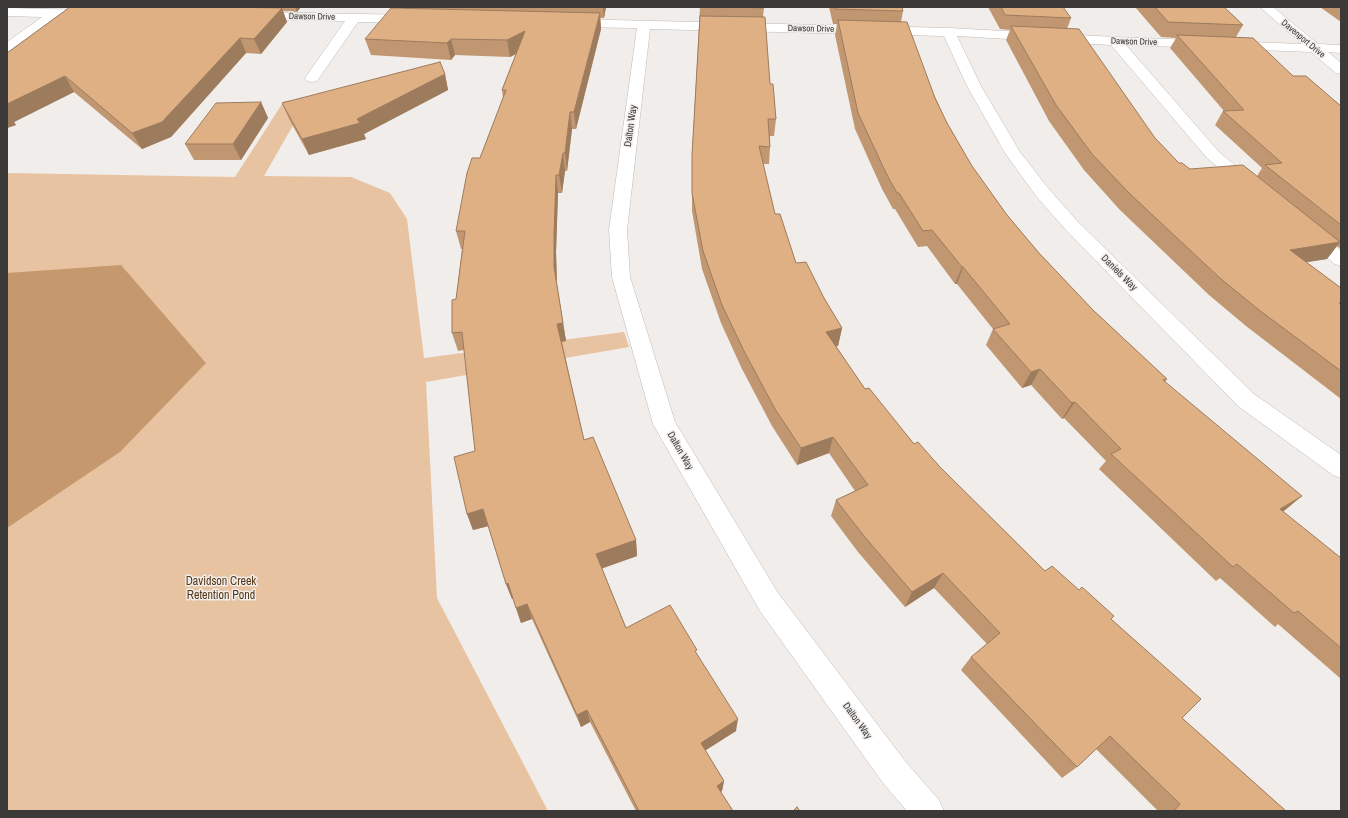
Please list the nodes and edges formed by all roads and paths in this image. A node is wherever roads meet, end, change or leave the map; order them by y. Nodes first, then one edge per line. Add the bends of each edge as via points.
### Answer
1 (1266, 7) edge
2 (7, 12) edge
3 (55, 13) junction
4 (102, 14) edge
5 (244, 16) edge
6 (354, 18) junction
7 (424, 19) edge
8 (558, 23) edge
9 (644, 25) junction
10 (949, 32) junction
11 (1115, 41) junction
12 (7, 48) edge
13 (1316, 49) junction
14 (1341, 50) edge
15 (1341, 70) edge
16 (312, 78) dead end
17 (1259, 193) edge
18 (1300, 226) edge
19 (1341, 260) edge
20 (1341, 468) edge
21 (928, 811) edge

1 - 13 street, Davenport Drive
2 - 3 street
3 - 4 street
3 - 12 street
5 - 6 street, Dawson Drive
6 - 7 street, Dawson Drive
6 - 16 street, Dawson Drive
8 - 9 street, Dawson Drive
9 - 10 street, Dawson Drive
9 - 21 street, Dalton Way via 618,230 622,277 664,424 769,602 894,772
10 - 11 street, Dawson Drive
10 - 20 street, Daniels Way via 974,86 1013,153 1072,226 1246,400
11 - 13 street, Dawson Drive
11 - 17 street via 1213,155
13 - 14 street, Dawson Drive
13 - 15 street, Davenport Drive
18 - 19 street

